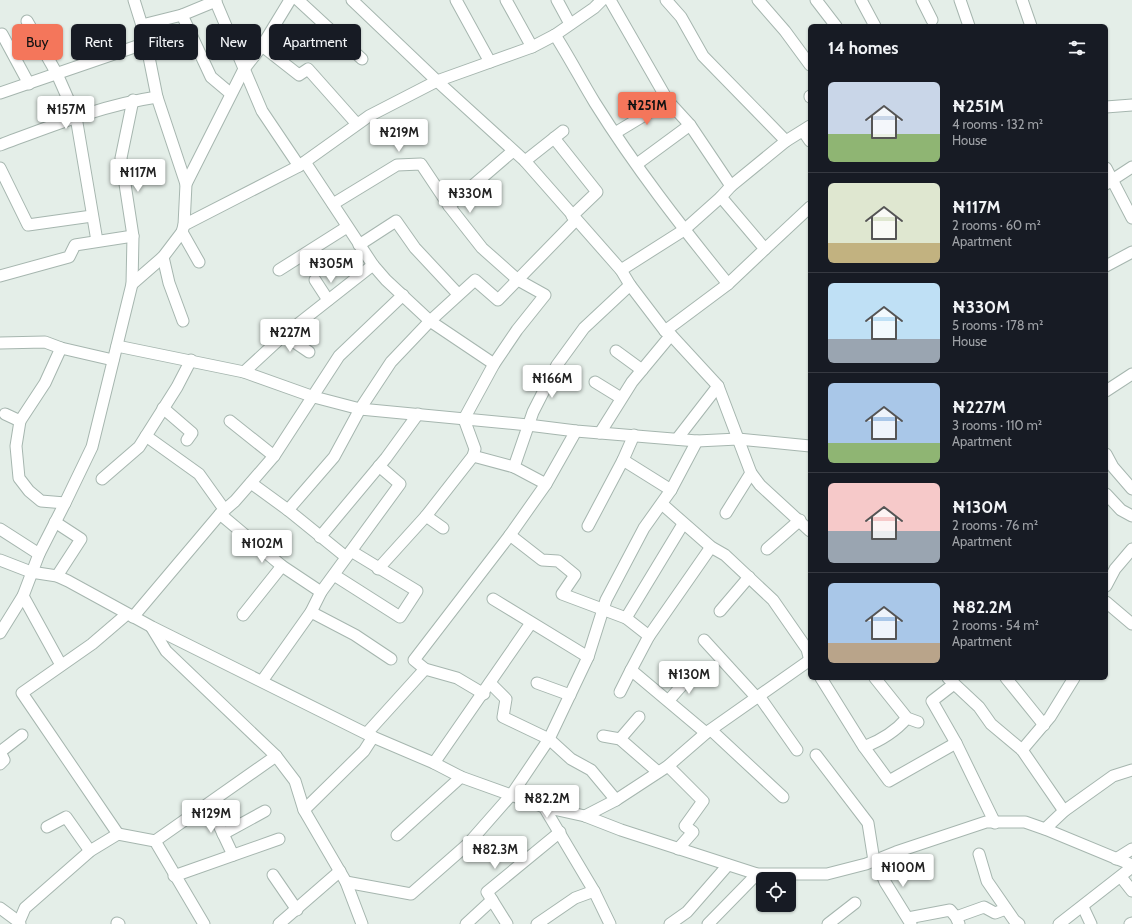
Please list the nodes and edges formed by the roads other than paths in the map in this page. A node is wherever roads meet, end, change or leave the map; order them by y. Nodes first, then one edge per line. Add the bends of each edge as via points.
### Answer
1 (134, 0) edge
2 (216, 0) edge
3 (290, 0) edge
4 (298, 0) edge
5 (352, 0) edge
6 (456, 0) edge
7 (506, 0) edge
8 (557, 0) edge
9 (602, 0) edge
10 (610, 0) edge
11 (666, 0) edge
12 (758, 0) edge
13 (816, 0) edge
14 (861, 0) edge
15 (922, 0) edge
16 (960, 0) edge
17 (1022, 0) edge
18 (182, 15) junction
19 (27, 20) dead end
20 (142, 24) edge
21 (146, 24) edge
22 (570, 24) junction
23 (834, 24) edge
24 (875, 24) edge
25 (931, 24) edge
26 (968, 24) edge
27 (1030, 24) edge
28 (2, 34) dead end
29 (556, 35) junction
30 (134, 46) edge
31 (262, 46) junction
32 (532, 47) junction
33 (362, 59) dead end
34 (150, 60) edge
35 (808, 61) edge
36 (490, 62) junction
37 (244, 69) junction
38 (57, 74) junction
39 (437, 80) junction
40 (29, 84) junction
41 (0, 93) edge
42 (230, 93) junction
43 (157, 97) junction
44 (133, 100) junction
45 (668, 100) junction
46 (1132, 105) edge
47 (1108, 107) edge
48 (76, 117) junction
49 (356, 123) junction
50 (690, 125) junction
51 (806, 129) edge
52 (615, 132) junction
53 (786, 140) junction
54 (0, 145) edge
55 (513, 151) junction
56 (525, 160) junction
57 (302, 164) junction
58 (637, 164) junction
59 (1132, 167) edge
60 (0, 168) edge
61 (1109, 182) edge
62 (186, 184) junction
63 (731, 186) junction
64 (721, 196) junction
65 (333, 204) junction
66 (449, 206) junction
67 (808, 209) edge
68 (92, 216) junction
69 (574, 218) junction
70 (1132, 218) edge
71 (347, 227) junction
72 (183, 228) junction
73 (684, 230) junction
74 (134, 236) junction
75 (97, 241) junction
76 (359, 245) junction
77 (765, 248) junction
78 (1132, 252) edge
79 (163, 257) junction
80 (199, 262) dead end
81 (373, 265) junction
82 (1108, 265) edge
83 (279, 270) dead end
84 (621, 270) junction
85 (0, 276) edge
86 (314, 280) dead end
87 (518, 280) junction
88 (132, 284) junction
89 (728, 284) junction
90 (630, 285) junction
91 (458, 294) junction
92 (403, 295) junction
93 (328, 300) junction
94 (183, 321) dead end
95 (430, 321) junction
96 (668, 333) junction
97 (284, 335) junction
98 (0, 343) edge
99 (117, 346) junction
100 (61, 348) junction
101 (616, 351) dead end
102 (309, 352) dead end
103 (113, 360) junction
104 (191, 360) junction
105 (494, 364) junction
106 (642, 370) junction
107 (244, 372) junction
108 (1132, 374) edge
109 (595, 382) dead end
110 (718, 386) junction
111 (1108, 390) edge
112 (314, 397) junction
113 (621, 398) junction
114 (164, 408) junction
115 (360, 409) junction
116 (5, 414) dead end
117 (418, 414) junction
118 (464, 419) junction
119 (20, 421) junction
120 (230, 421) dead end
121 (528, 425) junction
122 (576, 432) junction
123 (600, 433) junction
124 (634, 435) junction
125 (146, 436) junction
126 (677, 439) junction
127 (738, 439) junction
128 (187, 440) dead end
129 (697, 441) junction
130 (808, 446) edge
131 (274, 456) junction
132 (472, 456) junction
133 (1108, 458) edge
134 (623, 460) junction
135 (379, 466) junction
136 (514, 467) junction
137 (751, 473) junction
138 (102, 479) dead end
139 (251, 483) junction
140 (546, 484) junction
141 (1132, 489) edge
142 (671, 490) junction
143 (1108, 496) edge
144 (65, 503) junction
145 (662, 504) junction
146 (288, 510) junction
147 (222, 511) junction
148 (726, 512) dead end
149 (426, 516) junction
150 (1132, 516) edge
151 (800, 520) junction
152 (55, 522) junction
153 (683, 524) junction
154 (588, 526) dead end
155 (443, 528) dead end
156 (808, 528) edge
157 (0, 529) edge
158 (510, 535) junction
159 (320, 537) junction
160 (711, 547) junction
161 (767, 549) dead end
162 (1132, 549) edge
163 (39, 554) junction
164 (348, 554) junction
165 (0, 560) edge
166 (282, 566) junction
167 (378, 569) junction
168 (31, 572) junction
169 (334, 575) junction
170 (57, 576) junction
171 (749, 577) junction
172 (1108, 582) edge
173 (321, 592) junction
174 (23, 596) junction
175 (493, 599) dead end
176 (1108, 604) edge
177 (603, 610) junction
178 (720, 610) dead end
179 (311, 612) junction
180 (13, 613) junction
181 (0, 614) edge
182 (130, 615) junction
183 (243, 615) dead end
184 (626, 618) junction
185 (531, 623) junction
186 (1132, 624) edge
187 (152, 627) junction
188 (0, 633) edge
189 (649, 636) junction
190 (704, 640) dead end
191 (808, 655) edge
192 (588, 657) junction
193 (391, 659) dead end
194 (808, 662) edge
195 (61, 664) junction
196 (425, 669) junction
197 (631, 670) junction
198 (691, 675) dead end
199 (821, 680) edge
200 (877, 680) edge
201 (1008, 680) edge
202 (1073, 680) edge
203 (262, 681) junction
204 (951, 681) edge
205 (490, 683) junction
206 (537, 683) dead end
207 (620, 692) dead end
208 (484, 694) junction
209 (570, 696) junction
210 (758, 697) junction
211 (669, 700) junction
212 (639, 717) dead end
213 (1044, 725) junction
214 (708, 731) junction
215 (22, 735) dead end
216 (370, 735) junction
217 (603, 736) dead end
218 (549, 739) junction
219 (620, 739) junction
220 (956, 743) junction
221 (864, 747) junction
222 (797, 750) dead end
223 (1022, 750) junction
224 (0, 752) edge
225 (276, 756) junction
226 (816, 756) dead end
227 (434, 763) junction
228 (0, 764) edge
229 (668, 766) junction
230 (1132, 770) edge
231 (658, 772) junction
232 (460, 777) junction
233 (512, 794) junction
234 (783, 797) dead end
235 (616, 800) junction
236 (209, 804) junction
237 (544, 807) junction
238 (304, 810) junction
239 (265, 811) dead end
240 (1064, 811) junction
241 (585, 816) junction
242 (995, 823) junction
243 (47, 827) dead end
244 (1045, 829) junction
245 (560, 832) junction
246 (118, 834) junction
247 (223, 834) junction
248 (397, 835) dead end
249 (279, 840) dead end
250 (156, 841) junction
251 (678, 849) junction
252 (1132, 849) edge
253 (90, 851) junction
254 (979, 854) dead end
255 (233, 855) junction
256 (1116, 859) junction
257 (875, 860) junction
258 (728, 865) junction
259 (1132, 866) edge
260 (340, 871) junction
261 (756, 874) edge
262 (796, 874) edge
263 (273, 875) dead end
264 (756, 875) edge
265 (174, 876) junction
266 (1121, 877) junction
267 (346, 882) junction
268 (594, 891) junction
269 (1132, 892) edge
270 (492, 900) junction
271 (854, 903) dead end
272 (1082, 907) junction
273 (0, 908) edge
274 (1006, 909) junction
275 (297, 910) junction
276 (958, 920) edge
277 (910, 921) edge
278 (20, 923) edge
279 (360, 923) edge
280 (1015, 923) edge
281 (204, 924) edge
282 (279, 924) edge
283 (466, 924) edge
284 (507, 924) edge
285 (537, 924) edge
286 (609, 924) edge
287 (670, 924) edge
288 (708, 924) edge
289 (828, 924) edge
290 (1059, 924) edge
291 (1091, 924) edge

1 - 20 street
2 - 18 street
2 - 37 street
3 - 31 street
4 - 33 street
5 - 39 street
6 - 36 street
7 - 32 street
8 - 22 street
9 - 22 street
10 - 45 street
11 - 53 street via 681,17 703,56
12 - 35 street
13 - 23 street
14 - 24 street
15 - 25 street
16 - 26 street
17 - 27 street
18 - 21 street
18 - 42 street via 211,77
19 - 38 street
22 - 29 street
28 - 40 street
29 - 32 street
29 - 52 street via 595,103
30 - 38 street
31 - 37 street
31 - 49 street via 299,75 308,69
32 - 36 street
34 - 43 street
36 - 39 street
37 - 42 street
37 - 57 street via 262,111
38 - 40 street
38 - 48 street
39 - 49 street
39 - 55 street
40 - 41 street
42 - 62 street
43 - 44 street
43 - 62 street
44 - 48 street
44 - 74 street via 121,158
45 - 50 street
45 - 52 street
46 - 47 street
48 - 54 street
48 - 68 street
49 - 57 street
50 - 58 street
50 - 63 street
51 - 53 street
52 - 58 street
53 - 63 street
55 - 56 street
55 - 66 street
56 - 69 street
56 - 69 street via 559,134 597,192
57 - 65 street
57 - 72 street
58 - 73 street
59 - 61 street
60 - 68 street via 28,225
61 - 70 street
62 - 72 street
63 - 64 street
64 - 73 street
64 - 77 street
65 - 66 street via 397,165 421,164
65 - 71 street
66 - 87 street via 482,248
67 - 77 street
68 - 75 street
69 - 84 street
69 - 87 street
71 - 76 street
71 - 83 street
72 - 79 street
72 - 80 street
73 - 84 street
73 - 89 street
74 - 75 street
74 - 88 street
75 - 85 street via 75,245 69,257
76 - 81 street
76 - 91 street via 396,221 415,248
77 - 89 street
78 - 82 street
79 - 88 street
79 - 94 street via 169,283
81 - 92 street
81 - 93 street
84 - 90 street
86 - 93 street
87 - 91 street via 498,300 474,280
87 - 105 street via 545,295
88 - 99 street
89 - 96 street
90 - 96 street
90 - 121 street via 584,328 575,340 557,365
91 - 95 street
92 - 95 street
92 - 112 street via 339,356
93 - 97 street
95 - 105 street
95 - 115 street via 392,362
96 - 106 street
96 - 110 street
97 - 102 street
97 - 107 street
98 - 100 street via 45,342
99 - 103 street
99 - 104 street
100 - 103 street
100 - 119 street via 45,383
101 - 106 street
103 - 144 street via 92,447
104 - 107 street
104 - 114 street
105 - 118 street
106 - 113 street
107 - 112 street
108 - 111 street
109 - 113 street
110 - 126 street
110 - 127 street
112 - 115 street
112 - 131 street
113 - 123 street
114 - 125 street
114 - 128 street via 192,433
115 - 117 street
115 - 146 street via 334,457
116 - 119 street
117 - 118 street
117 - 135 street
118 - 121 street
118 - 132 street via 475,449
119 - 144 street via 16,446 19,478 41,501
120 - 131 street
121 - 122 street
121 - 136 street
122 - 123 street
122 - 140 street
123 - 124 street
124 - 126 street
124 - 134 street
125 - 138 street via 139,447
125 - 147 street via 199,474
126 - 129 street
127 - 129 street
127 - 130 street
127 - 137 street
129 - 142 street
131 - 139 street
132 - 136 street
132 - 149 street
133 - 141 street via 1112,467
134 - 142 street
134 - 154 street
135 - 159 street
135 - 164 street via 400,484
136 - 140 street
137 - 148 street
137 - 151 street via 760,485
139 - 146 street
139 - 147 street
140 - 158 street
142 - 145 street
143 - 150 street via 1121,510
144 - 152 street
145 - 153 street
145 - 177 street via 644,528
146 - 159 street
147 - 166 street
147 - 182 street
149 - 155 street
149 - 167 street
151 - 156 street
151 - 161 street
152 - 163 street
152 - 170 street via 81,539
153 - 160 street
153 - 184 street
157 - 163 street
158 - 177 street via 542,560 558,561 574,575 562,594
158 - 196 street via 414,660
159 - 164 street
160 - 171 street via 725,555
160 - 189 street
162 - 172 street via 1115,569
163 - 168 street
164 - 167 street
164 - 169 street
165 - 168 street
166 - 173 street
166 - 183 street
167 - 169 street via 417,592 400,617
168 - 170 street
168 - 174 street
169 - 173 street
170 - 182 street
171 - 178 street
171 - 191 street via 772,600
173 - 179 street
174 - 180 street
174 - 195 street
175 - 185 street
176 - 186 street
177 - 184 street
177 - 192 street
179 - 193 street via 356,635
179 - 203 street
180 - 181 street
180 - 188 street
182 - 187 street
182 - 195 street
184 - 189 street
185 - 192 street
185 - 205 street
187 - 203 street
187 - 225 street via 166,651
189 - 197 street
190 - 210 street
192 - 209 street
194 - 210 street
195 - 246 street via 22,693
196 - 208 street via 457,678
196 - 216 street
197 - 207 street
197 - 211 street
198 - 211 street
199 - 221 street
200 - 221 street via 912,720 884,739
201 - 213 street
202 - 213 street
203 - 216 street
204 - 220 street via 932,701
204 - 223 street via 979,707 991,724
205 - 208 street
205 - 218 street via 506,699 503,717
206 - 209 street
208 - 227 street
209 - 218 street
210 - 214 street
210 - 222 street
211 - 214 street
212 - 219 street
213 - 223 street
214 - 229 street
214 - 234 street
215 - 224 street
216 - 227 street
216 - 238 street via 364,751
217 - 219 street
218 - 233 street
218 - 235 street via 590,770
219 - 231 street
220 - 221 street via 889,781
220 - 242 street
223 - 240 street
224 - 228 street via 4,760
225 - 236 street
225 - 238 street via 295,781
226 - 257 street via 868,823
227 - 232 street
229 - 231 street
229 - 251 street via 703,801 685,826 693,832
230 - 240 street via 1113,776
231 - 235 street
232 - 233 street
232 - 248 street
233 - 237 street
233 - 267 street via 468,844 411,894
235 - 241 street
236 - 247 street
236 - 250 street
237 - 241 street
237 - 245 street
238 - 260 street
239 - 247 street
240 - 244 street
241 - 251 street
242 - 244 street via 1025,822
242 - 257 street via 986,822
243 - 253 street via 66,817
244 - 256 street
245 - 268 street
245 - 270 street via 486,892
246 - 250 street
246 - 253 street
247 - 255 street
249 - 255 street
250 - 265 street
251 - 258 street
252 - 256 street
253 - 278 street via 25,908
254 - 274 street via 987,881
255 - 265 street
256 - 259 street
257 - 262 street via 827,874
257 - 277 street via 885,882
258 - 261 street
258 - 287 street via 688,912
259 - 266 street
260 - 267 street
260 - 275 street
263 - 275 street
264 - 288 street
265 - 281 street
266 - 269 street
266 - 272 street
267 - 279 street
268 - 285 street via 575,898
268 - 286 street
270 - 283 street
270 - 284 street
271 - 289 street
272 - 290 street
272 - 291 street
273 - 278 street
274 - 276 street via 995,913 984,907
274 - 280 street
275 - 282 street
276 - 277 street via 950,910

